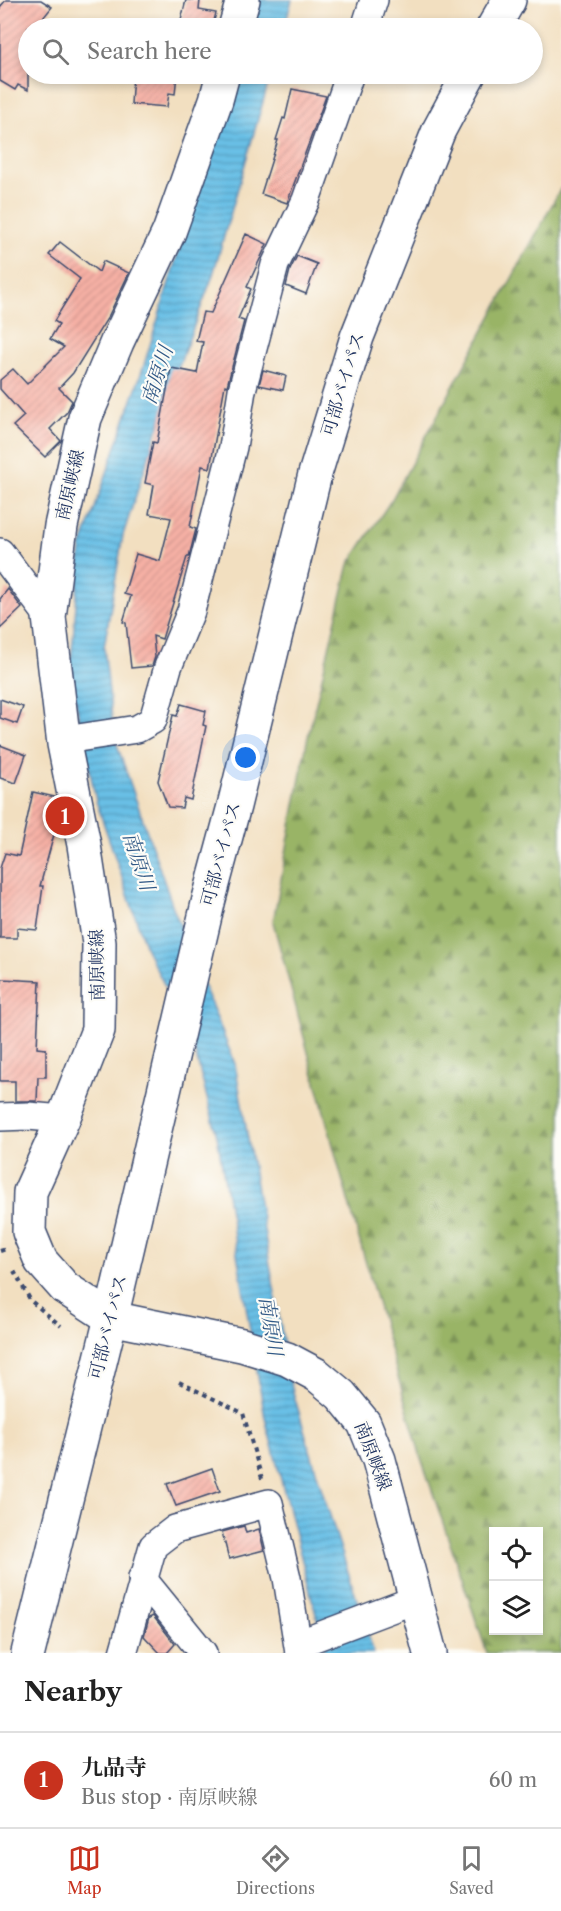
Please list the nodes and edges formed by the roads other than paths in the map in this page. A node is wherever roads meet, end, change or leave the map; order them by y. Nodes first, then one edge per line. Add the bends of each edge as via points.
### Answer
1 (243, 0) edge
2 (374, 0) edge
3 (509, 0) edge
4 (238, 18) edge
5 (368, 18) edge
6 (499, 18) edge
7 (221, 84) edge
8 (347, 84) edge
9 (464, 84) edge
10 (0, 552) edge
11 (49, 617) junction
12 (71, 741) junction
13 (0, 1117) edge
14 (63, 1119) junction
15 (111, 1318) junction
16 (142, 1578) junction
17 (417, 1599) junction
18 (305, 1647) edge
19 (131, 1649) edge
20 (28, 1653) edge
21 (203, 1653) edge
22 (430, 1653) edge

1 - 4 main road
2 - 5 street
3 - 6 main road
7 - 11 main road, 南原峡線 via 169,232 86,418 61,526
8 - 12 street via 306,200 275,265 191,611 168,667 153,720 137,729
9 - 15 main road, 可部バイパス via 439,130 357,337 315,474 209,899
10 - 11 street
11 - 12 main road, 南原峡線
12 - 14 main road, 南原峡線 via 99,942 98,1030
13 - 14 street
14 - 15 main road, 南原峡線 via 30,1192 29,1232 40,1261 65,1288
15 - 17 main road, 南原峡線 via 242,1345 287,1359 317,1375 341,1395 364,1423 379,1460
15 - 20 main road, 可部バイパス
16 - 18 street via 153,1546 175,1529 269,1503
16 - 19 street
16 - 21 street
17 - 18 street
17 - 22 main road, 南原峡線

